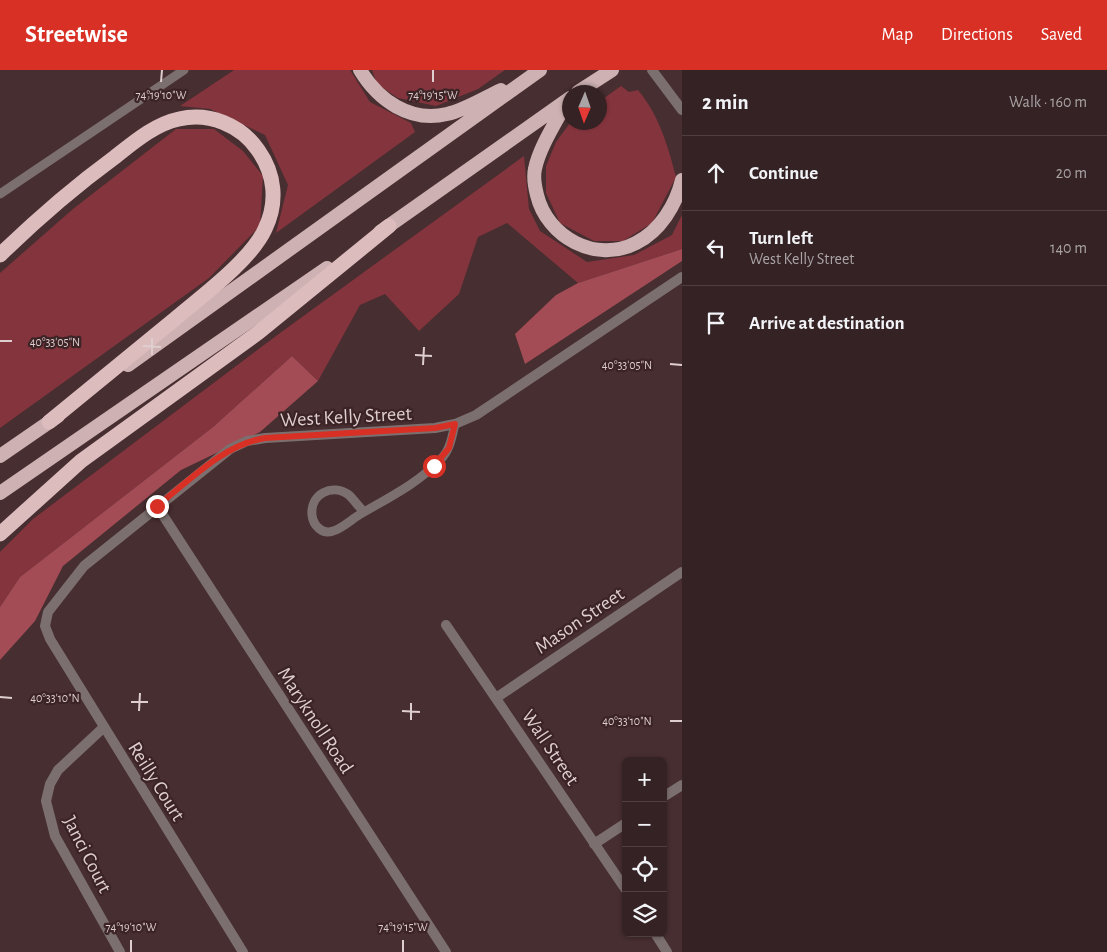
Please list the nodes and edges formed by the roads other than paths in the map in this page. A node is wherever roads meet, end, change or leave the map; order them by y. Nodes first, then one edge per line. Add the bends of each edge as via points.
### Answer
1 (184, 70) edge
2 (360, 70) edge
3 (612, 70) edge
4 (652, 70) edge
5 (534, 74) edge
6 (590, 85) edge
7 (562, 104) edge
8 (682, 110) edge
9 (562, 116) edge
10 (682, 180) edge
11 (0, 194) edge
12 (389, 226) junction
13 (0, 255) edge
14 (682, 277) edge
15 (49, 422) junction
16 (455, 424) junction
17 (0, 456) edge
18 (0, 493) edge
19 (157, 506) junction
20 (364, 512) junction
21 (0, 534) edge
22 (682, 572) edge
23 (446, 625) dead end
24 (45, 626) joint
25 (496, 698) junction
26 (104, 727) junction
27 (682, 785) edge
28 (667, 794) edge
29 (622, 826) edge
30 (594, 844) junction
31 (622, 884) edge
32 (658, 937) edge
33 (120, 952) edge
34 (243, 952) edge
35 (446, 952) edge
36 (667, 952) edge

1 - 11 lane
2 - 5 highway via 385,101 423,116 447,114
3 - 6 highway
4 - 8 street
5 - 15 highway
7 - 12 highway
9 - 10 highway via 534,169 535,187 548,221 576,244 591,248 622,248 636,244 660,224 672,206
12 - 18 highway
12 - 21 highway via 259,332 81,461
13 - 15 highway via 91,175 142,137 178,119 202,116 224,122 258,149 270,169 274,189 272,210 265,230 253,247 213,287
14 - 16 street, West Kelly Street via 496,403
15 - 17 highway
16 - 19 street, West Kelly Street via 247,441 230,449
16 - 20 lane via 449,448 434,466
19 - 24 street, West Kelly Street via 84,566 48,612
19 - 35 street, Maryknoll Road
20 - 20 lane via 325,532 318,528 312,517 317,496 329,490 349,496
22 - 25 street, Mason Street
23 - 25 street, Wall Street
24 - 26 street, Reilly Court
25 - 30 street, Wall Street
26 - 33 street, Janci Court via 58,770 46,801 55,836
26 - 34 street, Reilly Court
27 - 28 street
29 - 30 street
30 - 31 street, Wall Street
32 - 36 street

